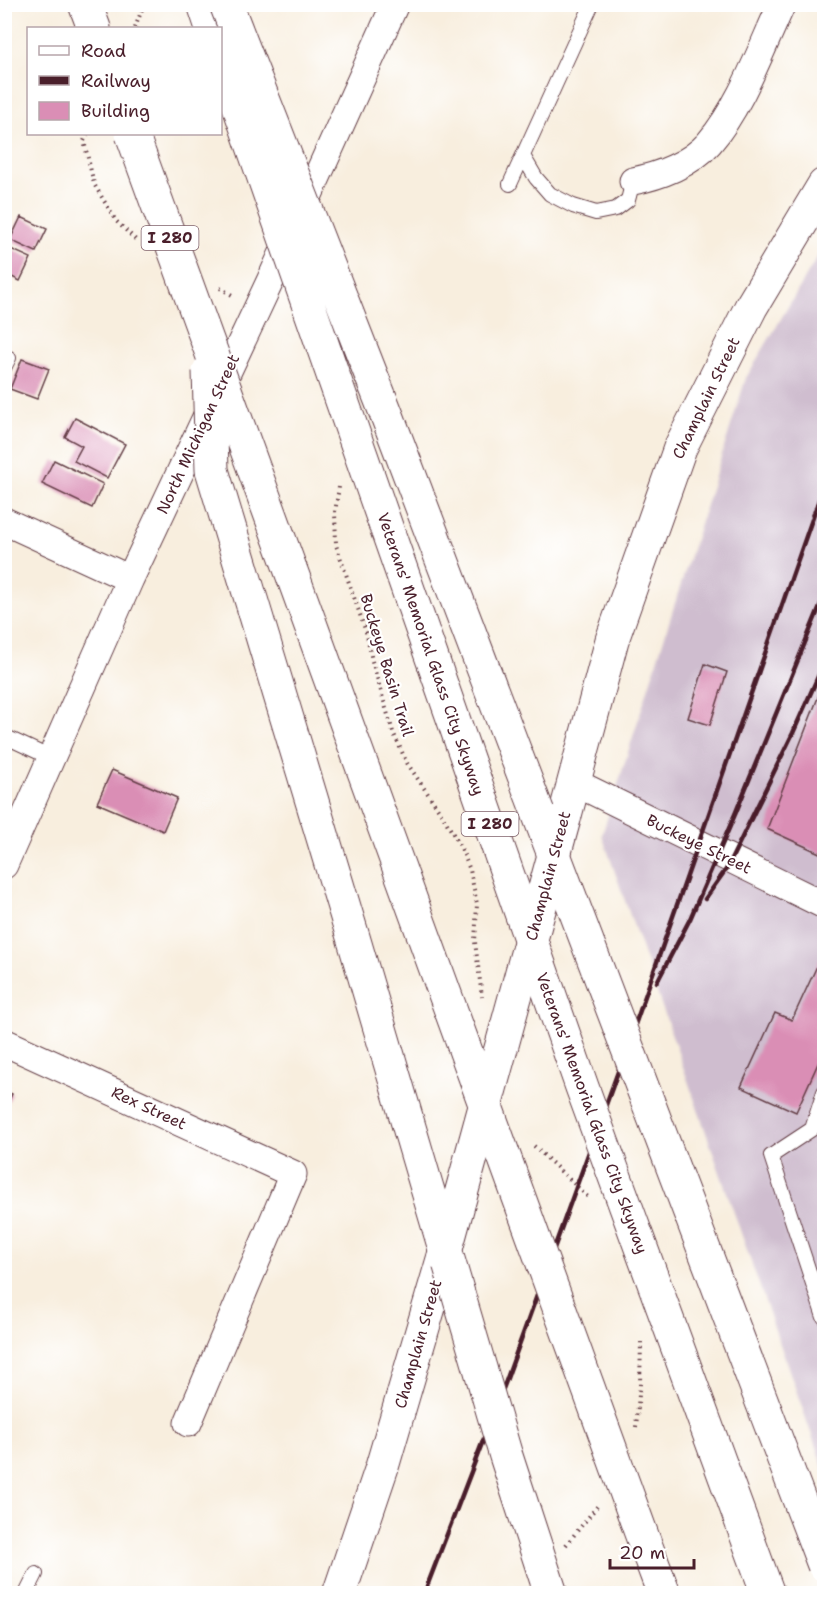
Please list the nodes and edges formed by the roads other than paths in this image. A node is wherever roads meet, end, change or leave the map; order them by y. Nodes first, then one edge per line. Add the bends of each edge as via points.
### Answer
1 (85, 4) edge
2 (204, 4) edge
3 (226, 4) edge
4 (394, 4) edge
5 (592, 4) edge
6 (782, 4) edge
7 (94, 27) edge
8 (212, 27) edge
9 (222, 58) edge
10 (132, 135) edge
11 (523, 156) junction
12 (633, 181) joint
13 (510, 184) dead end
14 (825, 185) edge
15 (208, 342) junction
16 (4, 521) edge
17 (130, 579) junction
18 (4, 736) edge
19 (51, 758) junction
20 (574, 782) junction
21 (4, 865) edge
22 (825, 906) edge
23 (4, 1042) edge
24 (825, 1092) edge
25 (825, 1317) edge
26 (188, 1423) dead end
27 (825, 1565) edge
28 (36, 1574) dead end
29 (26, 1593) edge
30 (339, 1593) edge
31 (551, 1593) edge
32 (664, 1593) edge
33 (768, 1593) edge

1 - 7 main road
2 - 8 main road
3 - 27 main road, bridge
4 - 17 street, North Michigan Street via 272,277
5 - 11 lane
6 - 12 street via 734,108 709,144 675,168
9 - 33 main road, Veterans' Memorial Glass City Skyway / I 280, bridge via 582,1087
10 - 15 main road, I 280, bridge
11 - 12 lane via 550,194 596,213 616,209 628,200
11 - 13 lane
14 - 20 main road, Champlain Street via 752,307 680,448 612,640
15 - 31 main road, bridge via 212,470 506,1456
15 - 32 main road, I 280, bridge
16 - 17 street
17 - 19 street, North Michigan Street
18 - 19 lane
19 - 21 street, North Michigan Street
20 - 22 street, Buckeye Street
20 - 30 main road, Champlain Street, bridge via 444,1256 382,1467
23 - 26 street, Rex Street via 293,1174
24 - 25 lane via 812,1129 771,1156
28 - 29 lane

